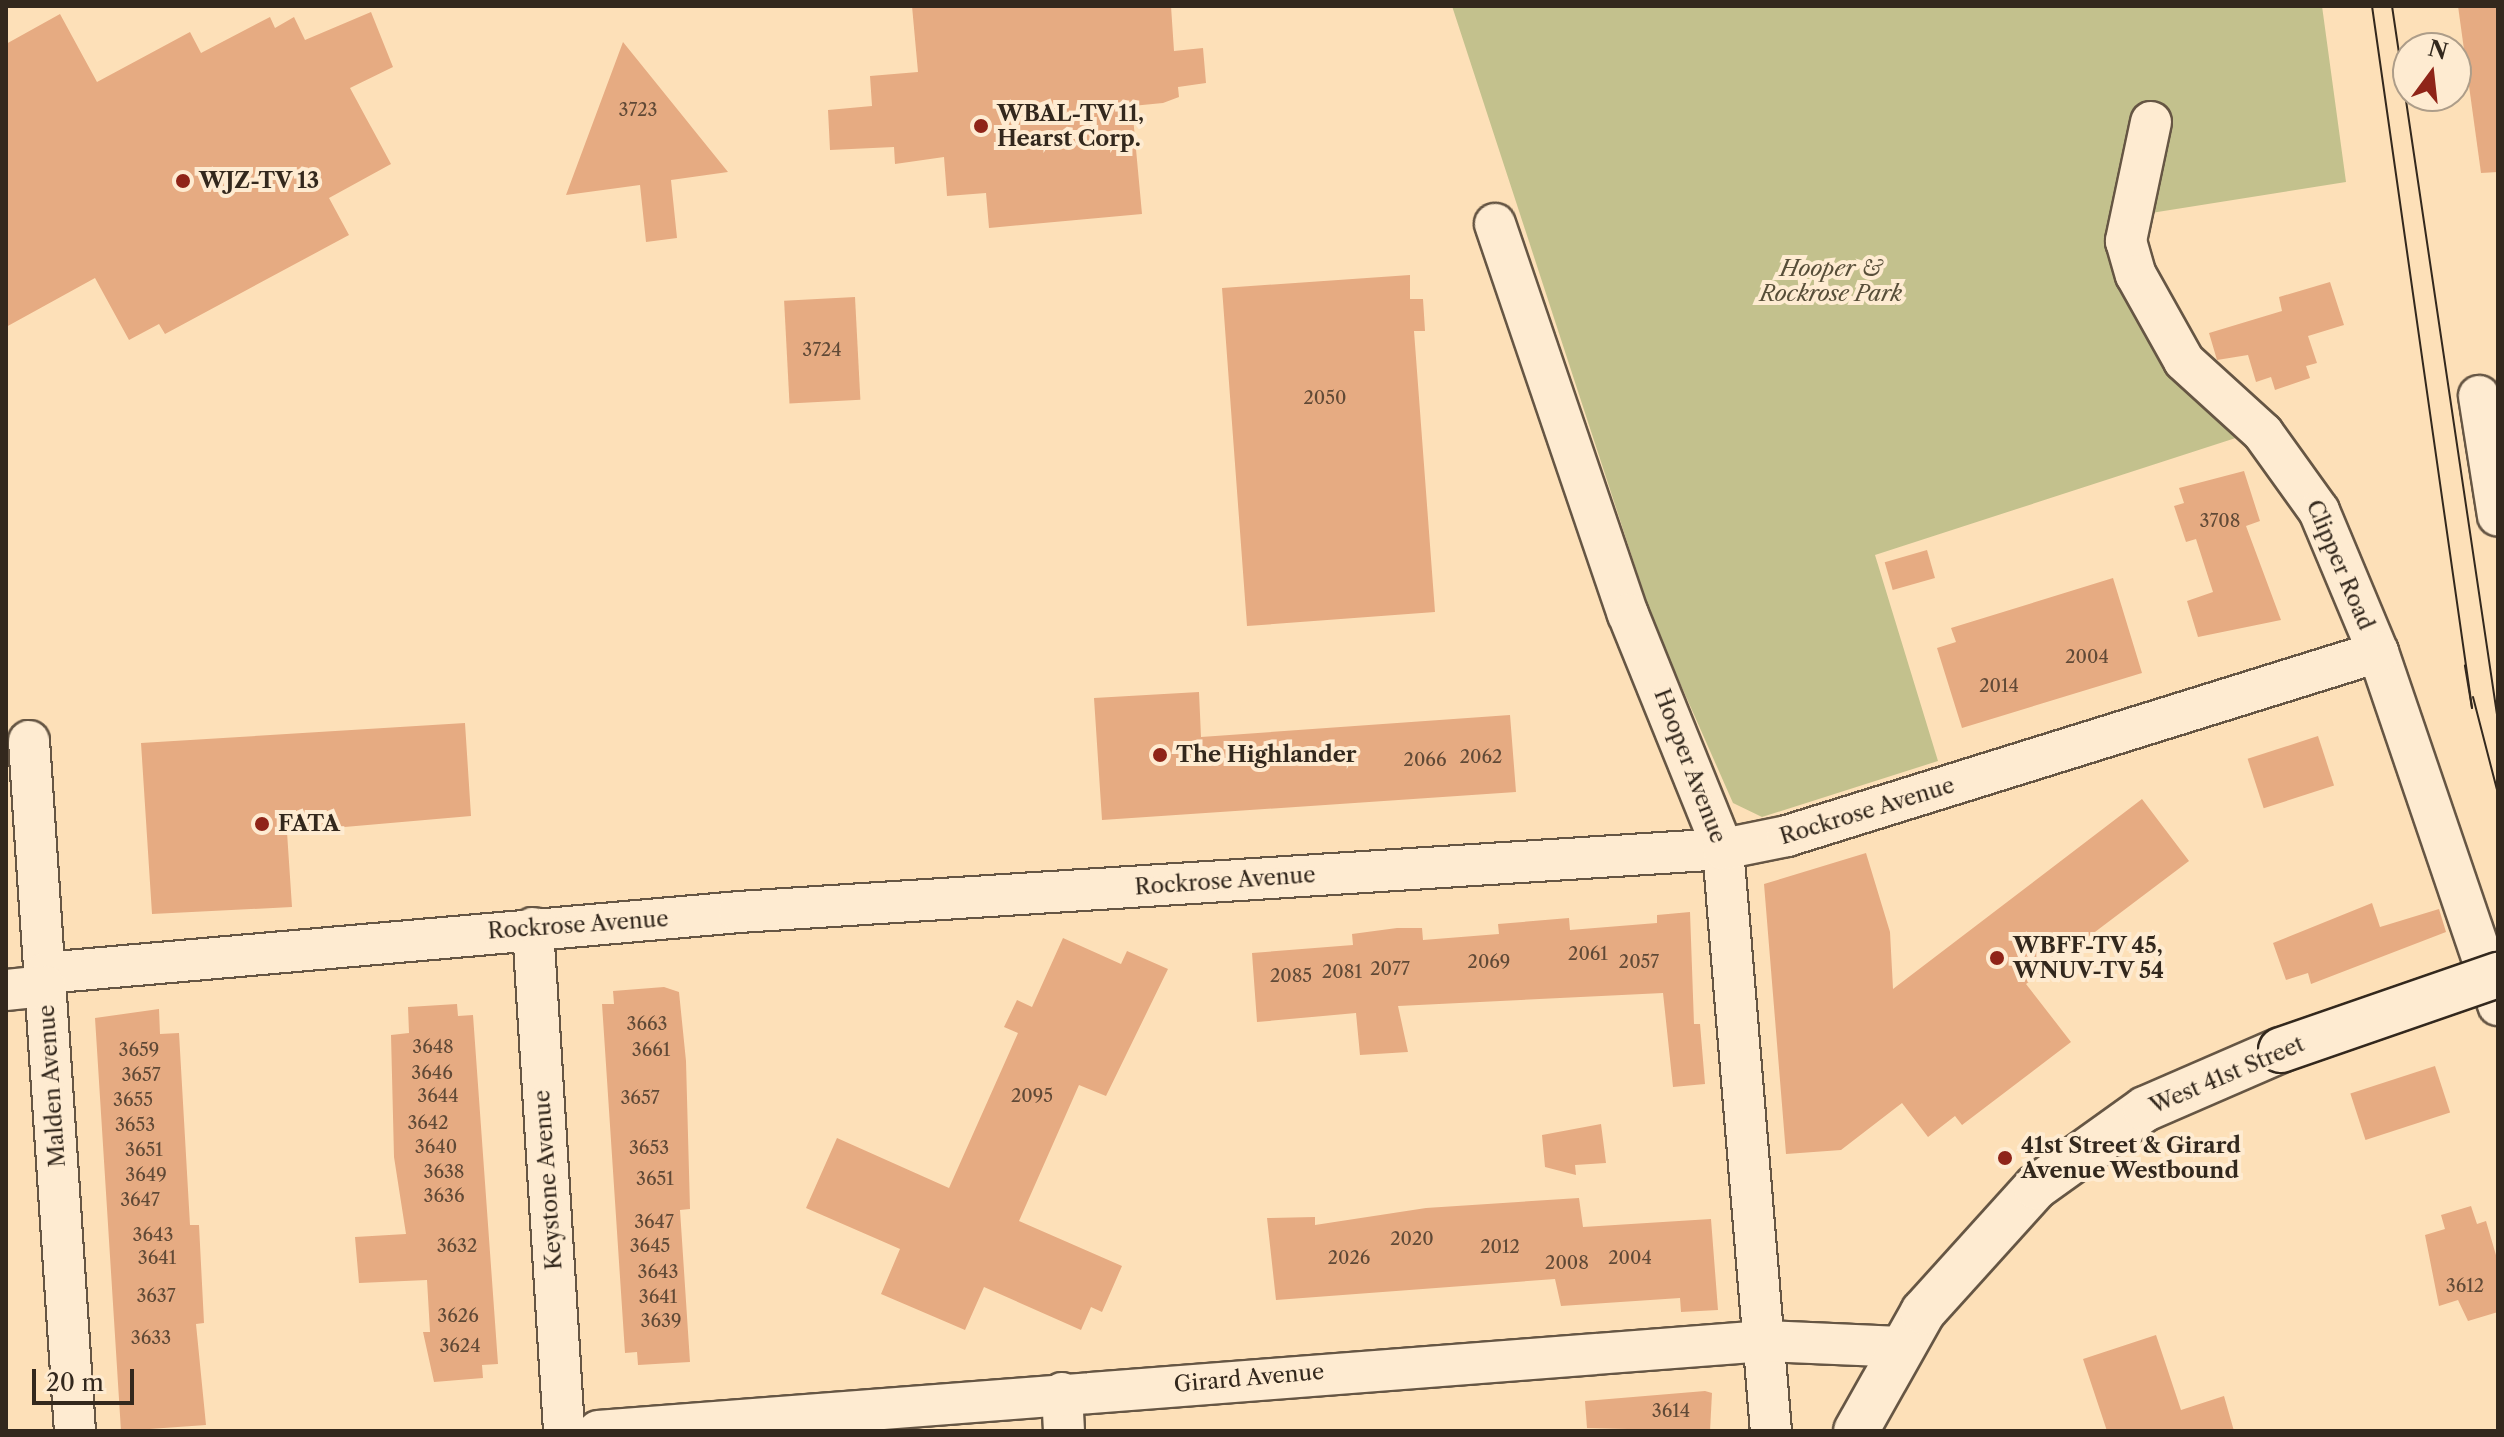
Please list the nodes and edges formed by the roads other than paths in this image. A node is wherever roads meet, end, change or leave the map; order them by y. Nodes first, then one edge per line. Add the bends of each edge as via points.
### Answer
1 (2151, 122) dead end
2 (1495, 224) dead end
3 (2479, 396) dead end
4 (2498, 516) edge
5 (2378, 652) junction
6 (29, 741) dead end
7 (1723, 849) junction
8 (533, 928) junction
9 (2498, 975) edge
10 (45, 979) junction
11 (6, 990) edge
12 (2498, 1005) edge
13 (1765, 1341) junction
14 (1900, 1347) junction
15 (1063, 1412) edge
16 (75, 1431) edge
17 (564, 1431) edge
18 (598, 1431) edge
19 (1771, 1431) edge
20 (1856, 1431) edge

1 - 5 street, Clipper Road via 2126,241 2136,275 2184,361 2297,472
2 - 7 street, Hooper Avenue via 1628,614
3 - 4 street
5 - 7 street, Rockrose Avenue via 1787,836
5 - 12 street, Clipper Road
6 - 10 street, Malden Avenue
7 - 8 street, Rockrose Avenue
7 - 13 street, Hooper Avenue
8 - 10 street, Rockrose Avenue
8 - 17 street, Keystone Avenue
9 - 14 main road, West 41st Street, bridge via 2205,1079 2090,1144 1987,1233
10 - 11 street, Rockrose Avenue
10 - 16 street, Malden Avenue
13 - 14 street, Girard Avenue
13 - 15 street, Girard Avenue
13 - 19 street, Hooper Avenue
14 - 20 main road, West 41st Street
15 - 18 street, Girard Avenue

